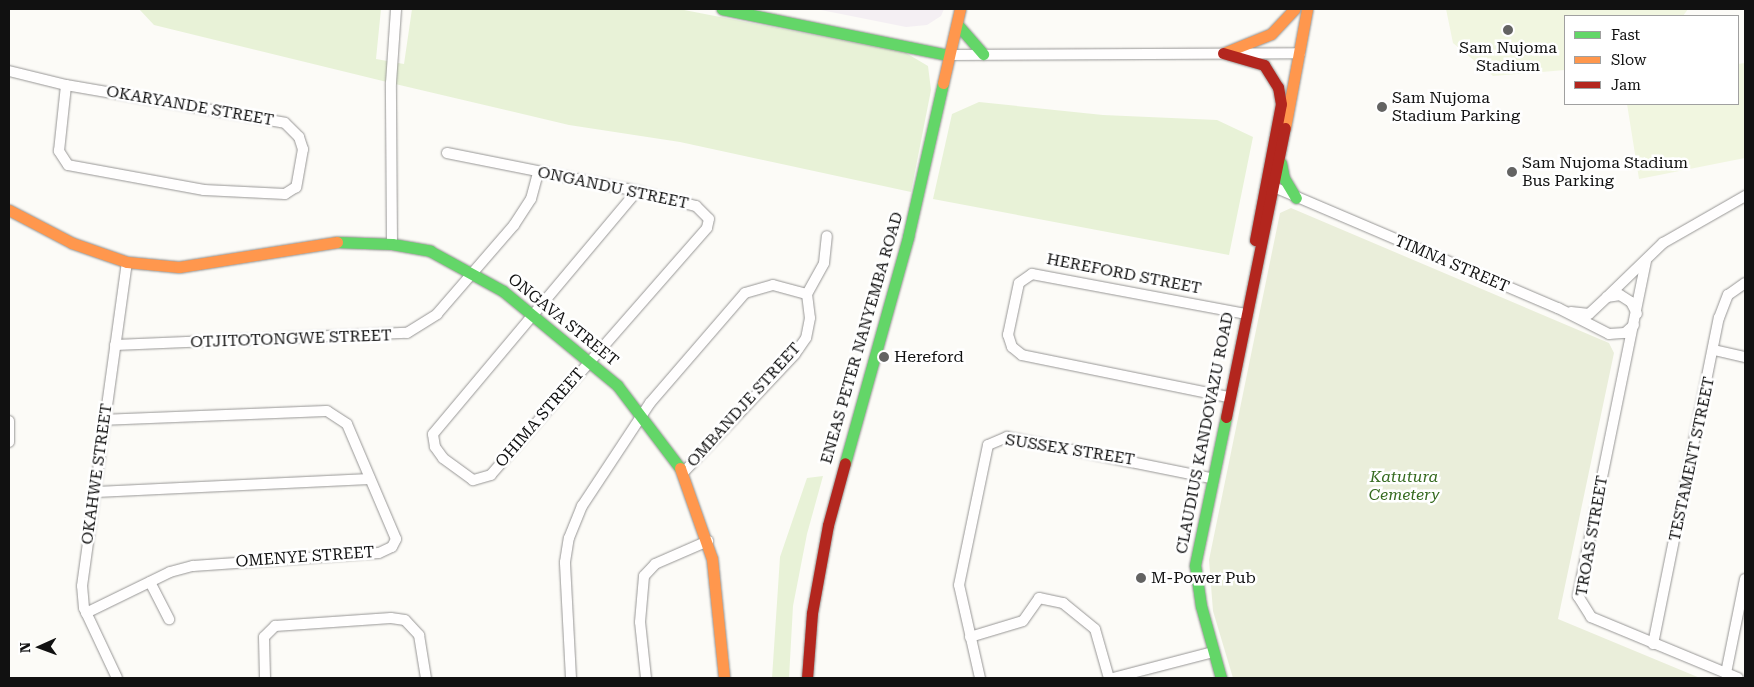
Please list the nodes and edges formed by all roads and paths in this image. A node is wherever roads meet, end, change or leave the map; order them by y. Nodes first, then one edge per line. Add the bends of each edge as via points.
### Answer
1 (396, 9) edge
2 (722, 9) edge
3 (763, 9) edge
4 (960, 9) edge
5 (1294, 9) edge
6 (1305, 9) edge
7 (957, 24) junction
8 (847, 32) junction
9 (1223, 53) junction
10 (983, 54) junction
11 (1296, 54) junction
12 (948, 55) junction
13 (9, 71) edge
14 (66, 85) junction
15 (1281, 104) junction
16 (447, 153) dead end
17 (1280, 157) junction
18 (538, 172) junction
19 (1270, 185) junction
20 (637, 191) junction
21 (1745, 196) edge
22 (1297, 199) junction
23 (9, 210) edge
24 (1267, 221) junction
25 (827, 236) dead end
26 (392, 244) junction
27 (1646, 261) junction
28 (127, 262) junction
29 (472, 272) junction
30 (1253, 281) junction
31 (1745, 283) edge
32 (808, 294) junction
33 (1607, 297) junction
34 (1558, 308) junction
35 (1597, 308) junction
36 (535, 314) junction
37 (1245, 314) junction
38 (1636, 320) junction
39 (1604, 332) junction
40 (1615, 336) junction
41 (115, 345) junction
42 (1714, 350) junction
43 (1627, 354) junction
44 (1745, 357) edge
45 (590, 360) junction
46 (1228, 396) junction
47 (642, 414) junction
48 (105, 420) junction
49 (9, 421) edge
50 (9, 442) edge
51 (683, 473) junction
52 (1211, 478) junction
53 (370, 479) junction
54 (96, 492) junction
55 (708, 541) junction
56 (1745, 579) edge
57 (150, 582) junction
58 (86, 613) junction
59 (169, 619) dead end
60 (970, 637) junction
61 (1653, 644) junction
62 (1213, 652) junction
63 (1726, 673) junction
64 (117, 678) edge
65 (265, 678) edge
66 (426, 678) edge
67 (571, 678) edge
68 (646, 678) edge
69 (724, 678) edge
70 (807, 678) edge
71 (980, 678) edge
72 (1111, 678) edge
73 (1221, 678) edge
74 (1738, 678) edge

1 - 26 street via 391,84
2 - 8 street
3 - 8 street via 834,25
4 - 7 street, ENEAS PETER NANYEMBA ROAD
5 - 9 street via 1271,34
6 - 11 street, CLAUDIUS KANDOVAZU ROAD
7 - 10 street
7 - 12 street, ENEAS PETER NANYEMBA ROAD
8 - 12 street
9 - 10 street
9 - 11 street
9 - 15 street via 1264,66 1275,80
10 - 12 street
11 - 15 street, CLAUDIUS KANDOVAZU ROAD
11 - 17 street, CLAUDIUS KANDOVAZU ROAD
12 - 70 street, ENEAS PETER NANYEMBA ROAD via 908,237 828,525 812,613
13 - 14 street, OKARYANDE STREET
14 - 14 street, OKARYANDE STREET via 285,123 299,137 302,149 296,188 284,194 204,190 68,165 59,151
15 - 19 street, CLAUDIUS KANDOVAZU ROAD
16 - 18 street, ONGANDU STREET
17 - 19 street, CLAUDIUS KANDOVAZU ROAD
17 - 22 street via 1284,178
18 - 20 street, ONGANDU STREET
18 - 29 street, OTJITOTONGWE STREET via 522,214
19 - 22 street, TIMNA STREET
19 - 24 street, CLAUDIUS KANDOVAZU ROAD
19 - 30 street, CLAUDIUS KANDOVAZU ROAD
20 - 36 street, OHIMA STREET
20 - 45 street, ONGANDU STREET via 696,206 709,219 707,228
21 - 27 street via 1663,243
22 - 24 street via 1278,204
22 - 34 street, TIMNA STREET
23 - 28 street, ONGAVA STREET via 72,243
24 - 30 street, CLAUDIUS KANDOVAZU ROAD
25 - 32 street via 824,263
26 - 28 street, ONGAVA STREET via 325,242 179,267
26 - 29 street, ONGAVA STREET via 430,251
27 - 33 street
27 - 38 street, TROAS STREET
28 - 41 street, OKAHWE STREET
29 - 36 street, ONGAVA STREET
29 - 41 street, OTJITOTONGWE STREET via 436,314 407,333
30 - 37 street, CLAUDIUS KANDOVAZU ROAD
31 - 42 street, TESTAMENT STREET via 1725,300
32 - 47 street via 773,285 745,294
32 - 51 street, OMBANDJE STREET via 810,318 806,338 795,354
33 - 35 street
33 - 38 street via 1626,298
34 - 35 street via 1583,314
34 - 39 street, TIMNA STREET
35 - 39 street via 1597,322
36 - 45 street, ONGAVA STREET
36 - 45 street, OHIMA STREET via 433,434 435,447 456,469 473,480 491,475
37 - 46 street, CLAUDIUS KANDOVAZU ROAD
37 - 46 street, HEREFORD STREET via 1032,274 1019,283 1010,326 1008,341 1022,355
38 - 40 street via 1626,333
38 - 43 street, TROAS STREET
39 - 40 street
40 - 43 street
41 - 48 street, OKAHWE STREET
42 - 44 street
42 - 61 street, TESTAMENT STREET
43 - 61 street, TROAS STREET via 1578,596 1591,617
45 - 47 street, ONGAVA STREET
46 - 52 street, CLAUDIUS KANDOVAZU ROAD
47 - 51 street, ONGAVA STREET
47 - 67 street via 582,506 569,538 565,562
48 - 53 street, OMENYE STREET via 327,411 347,424
48 - 54 street, OKAHWE STREET
49 - 50 street
51 - 55 street, ONGAVA STREET
52 - 60 street, SUSSEX STREET via 1016,439 994,440 984,451 960,569 959,585
52 - 62 street, CLAUDIUS KANDOVAZU ROAD via 1195,565
53 - 54 street
53 - 57 street, OMENYE STREET via 396,536 389,549 359,555 193,566
54 - 58 street, OKAHWE STREET via 82,586
55 - 68 street via 655,564 644,576 640,622
55 - 69 street, ONGAVA STREET via 717,584
56 - 63 street
57 - 58 street, OMENYE STREET
57 - 59 street
58 - 64 street, OKAHWE STREET
60 - 71 street, SUSSEX STREET
60 - 72 street via 1023,621 1039,598 1064,603 1095,629
61 - 63 street, TROAS STREET
62 - 72 street
62 - 73 street, CLAUDIUS KANDOVAZU ROAD
63 - 74 street, TROAS STREET
65 - 66 street via 264,636 275,626 391,618 405,620 419,635

